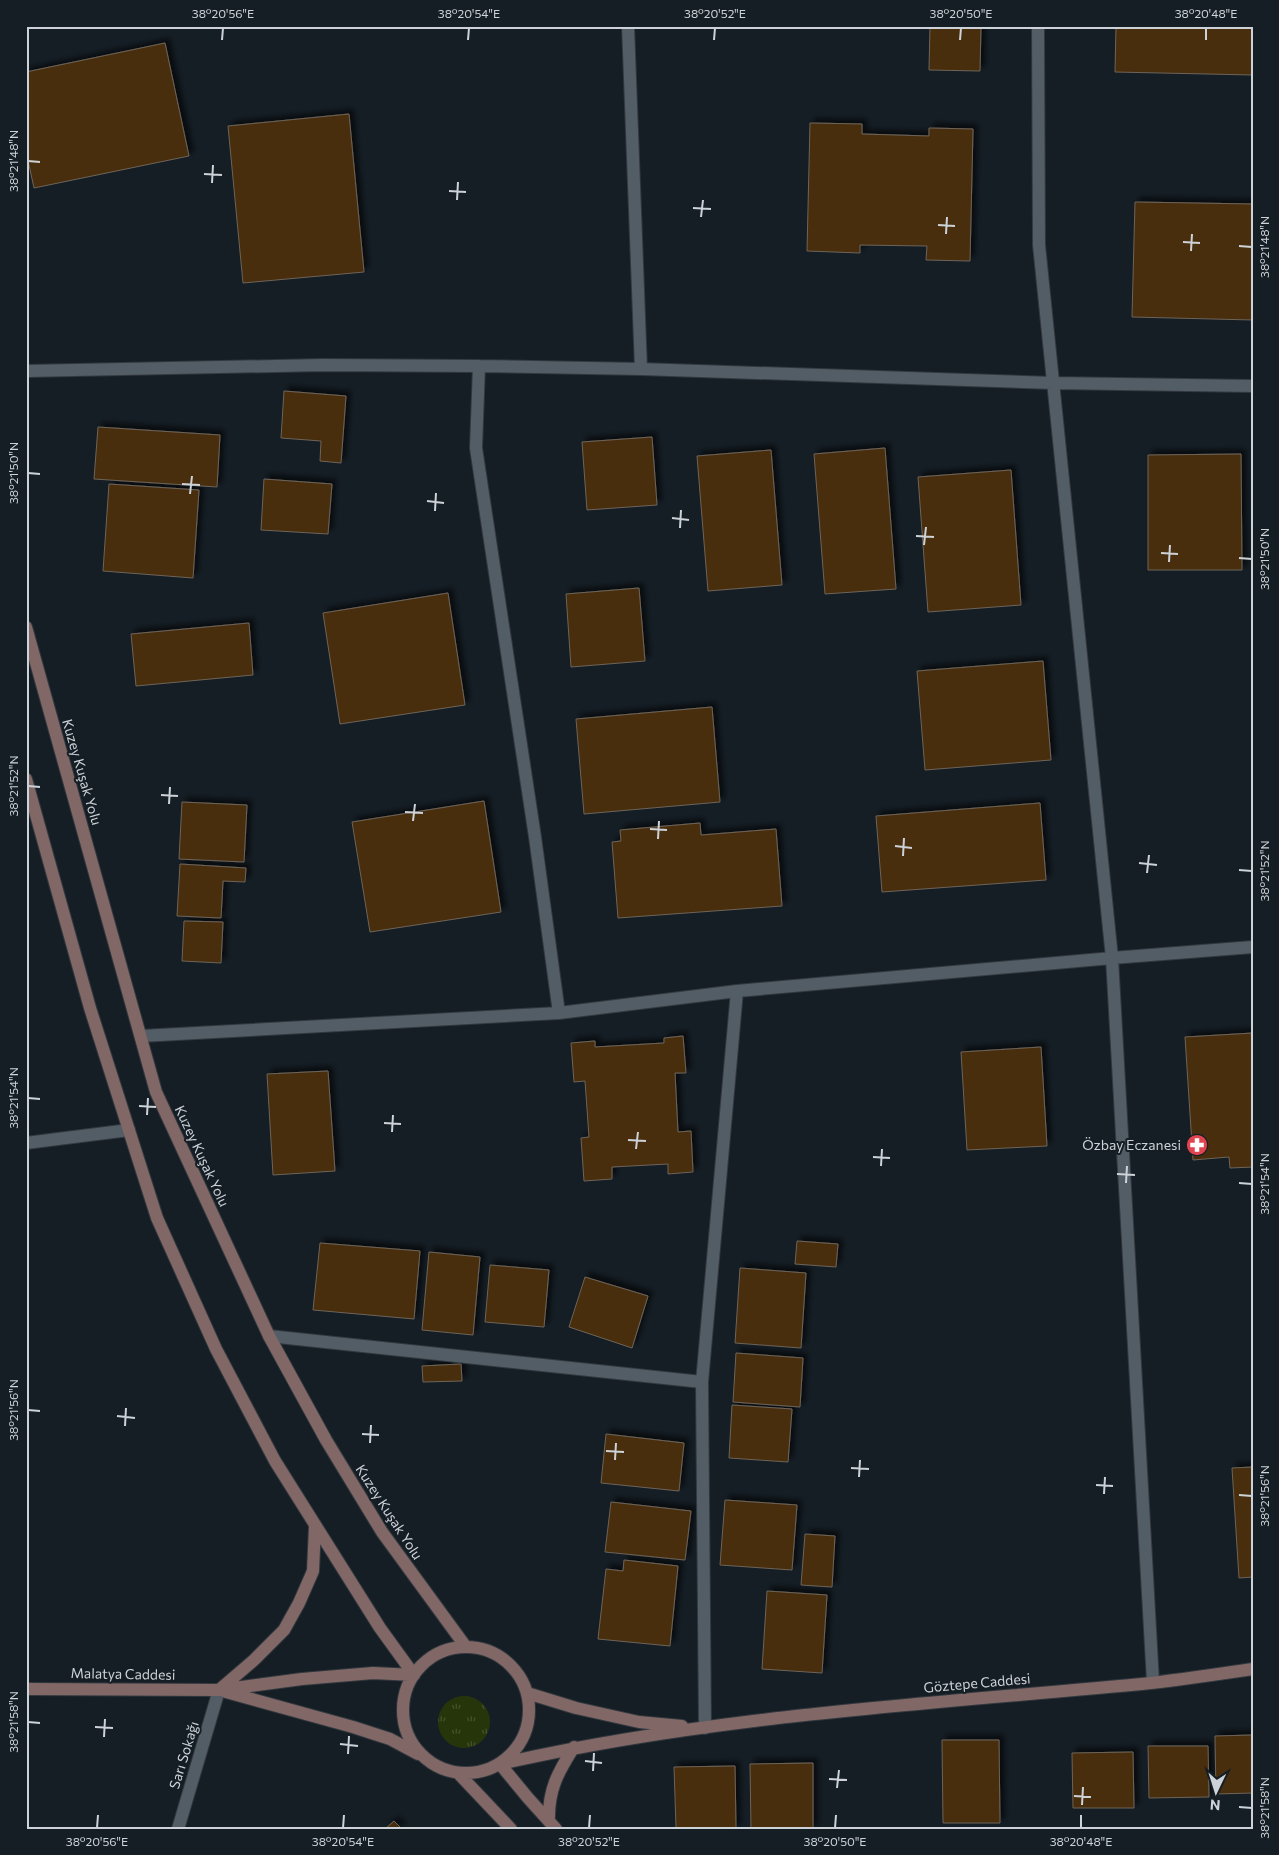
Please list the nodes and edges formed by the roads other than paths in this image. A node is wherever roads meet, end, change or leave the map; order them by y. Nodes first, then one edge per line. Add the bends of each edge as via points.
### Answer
1 (628, 26) edge
2 (1038, 26) edge
3 (478, 366) junction
4 (641, 368) junction
5 (26, 372) edge
6 (1053, 383) junction
7 (1253, 386) edge
8 (26, 627) edge
9 (26, 779) edge
10 (1253, 947) edge
11 (1112, 958) junction
12 (737, 991) junction
13 (558, 1013) junction
14 (140, 1036) junction
15 (129, 1130) junction
16 (26, 1143) edge
17 (269, 1336) junction
18 (702, 1382) junction
19 (315, 1526) junction
20 (466, 1647) junction
21 (1253, 1670) edge
22 (414, 1675) junction
23 (1153, 1682) junction
24 (26, 1688) edge
25 (219, 1690) junction
26 (527, 1693) junction
27 (705, 1728) junction
28 (574, 1747) junction
29 (427, 1759) junction
30 (500, 1764) junction
31 (458, 1773) junction
32 (552, 1825) edge
33 (178, 1829) edge
34 (511, 1829) edge

1 - 4 street
2 - 6 street via 1039,245
3 - 4 street
3 - 5 street via 323,365
3 - 13 street via 476,448 535,837
4 - 6 street
6 - 7 street
6 - 11 street
8 - 14 main road, Kuzey Kuşak Yolu
9 - 15 main road via 90,1008
10 - 11 street
11 - 12 street
11 - 23 street
12 - 13 street
12 - 18 street
13 - 14 street
14 - 17 main road, Kuzey Kuşak Yolu via 156,1092
15 - 16 street
15 - 19 main road via 157,1218 216,1349 275,1461
17 - 18 street
17 - 20 main road, Kuzey Kuşak Yolu via 326,1440 382,1532
18 - 27 street
19 - 22 main road
19 - 25 main road via 313,1571 284,1630
20 - 22 main road via 446,1650 428,1659
20 - 26 main road via 486,1650 504,1660 518,1675
21 - 23 main road, Göztepe Caddesi
22 - 25 main road via 372,1673
22 - 29 main road via 404,1694 403,1716 408,1737
23 - 27 main road, Göztepe Caddesi via 916,1703
24 - 25 main road, Malatya Caddesi
25 - 29 main road via 390,1739
25 - 33 street, Sarı Sokağı
26 - 27 main road via 639,1722
26 - 30 main road via 530,1713 526,1733
27 - 28 main road
28 - 30 main road
28 - 32 main road via 548,1803
29 - 31 main road via 438,1767
30 - 31 main road via 480,1772
30 - 32 main road
31 - 34 main road

